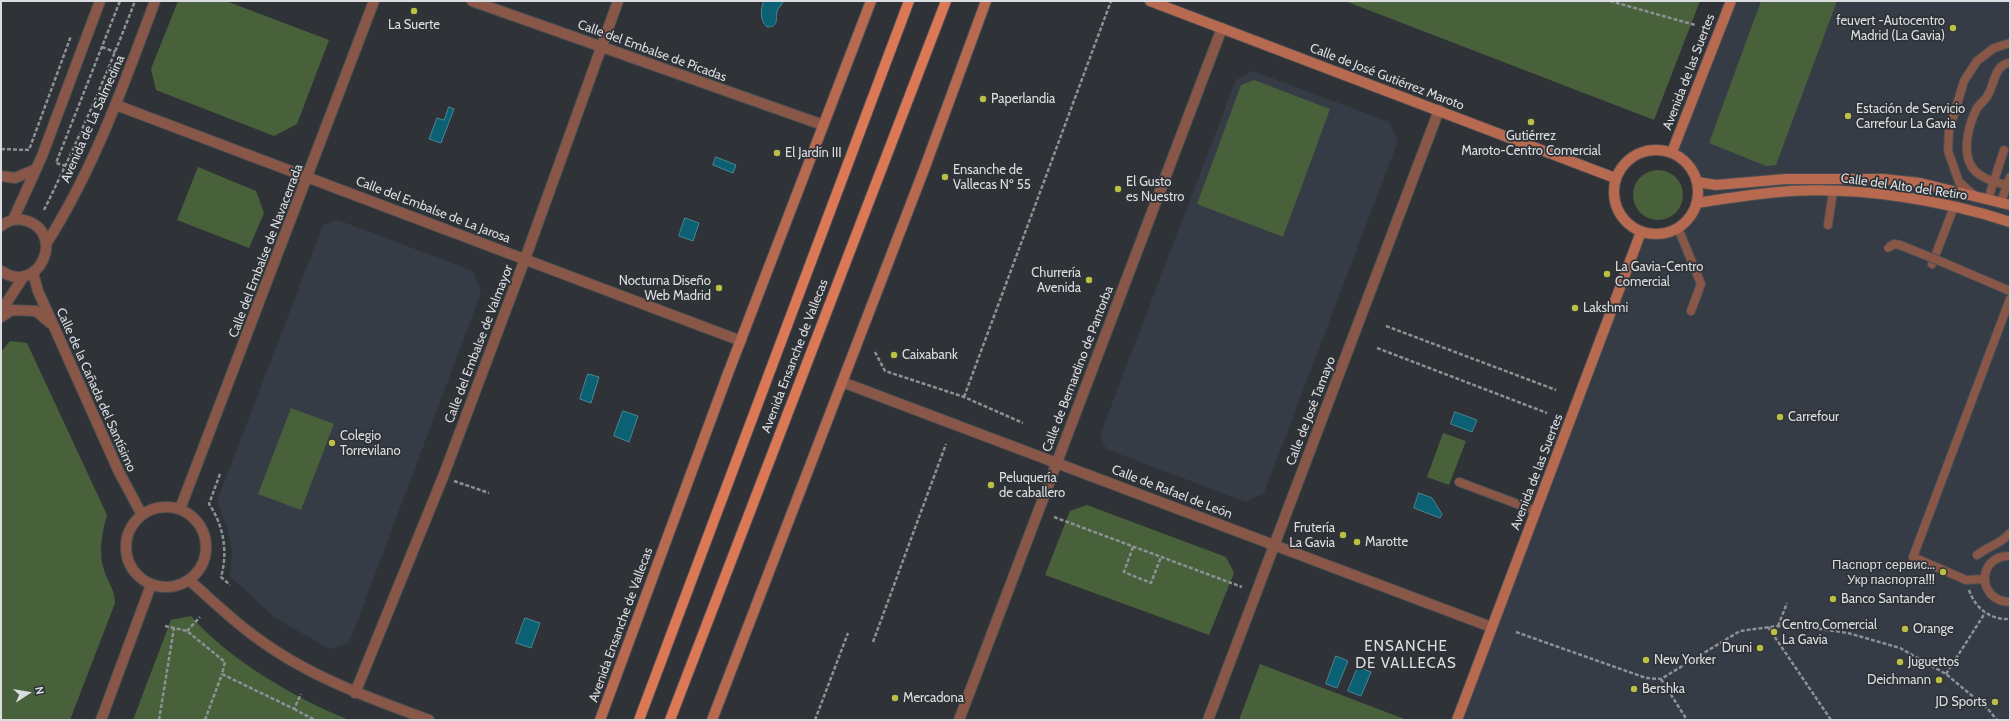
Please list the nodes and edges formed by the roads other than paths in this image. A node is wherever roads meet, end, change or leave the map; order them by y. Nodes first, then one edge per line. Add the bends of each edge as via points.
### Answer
1 (100, 1) edge
2 (155, 1) edge
3 (374, 1) edge
4 (472, 1) edge
5 (618, 1) edge
6 (871, 1) edge
7 (909, 1) edge
8 (946, 1) edge
9 (986, 1) edge
10 (1150, 1) edge
11 (1730, 1) edge
12 (1222, 28) junction
13 (2010, 43) edge
14 (601, 46) junction
15 (2010, 63) edge
16 (116, 105) junction
17 (1439, 110) junction
18 (823, 126) junction
19 (2004, 150) dead end
20 (1672, 152) junction
21 (34, 170) junction
22 (1, 176) edge
23 (308, 176) junction
24 (1615, 178) junction
25 (2009, 181) edge
26 (1698, 182) junction
27 (1994, 182) junction
28 (1833, 191) junction
29 (1974, 195) junction
30 (1988, 199) junction
31 (1697, 203) junction
32 (2006, 204) edge
33 (1954, 207) junction
34 (5, 221) edge
35 (2010, 222) edge
36 (1828, 225) dead end
37 (1678, 228) junction
38 (1641, 232) junction
39 (46, 244) junction
40 (1888, 248) dead end
41 (525, 259) junction
42 (1932, 264) dead end
43 (1, 271) edge
44 (28, 274) junction
45 (2010, 291) edge
46 (2010, 299) edge
47 (1691, 310) dead end
48 (1, 311) edge
49 (1, 317) edge
50 (53, 325) junction
51 (741, 341) junction
52 (842, 382) junction
53 (1056, 462) junction
54 (1459, 482) dead end
55 (180, 509) junction
56 (1536, 510) junction
57 (142, 515) junction
58 (2010, 532) edge
59 (1274, 544) junction
60 (1977, 556) dead end
61 (2010, 556) edge
62 (1985, 579) junction
63 (190, 581) junction
64 (151, 585) junction
65 (2010, 602) edge
66 (1492, 627) junction
67 (355, 693) junction
68 (101, 720) edge
69 (429, 720) edge
70 (600, 720) edge
71 (639, 720) edge
72 (670, 720) edge
73 (712, 720) edge
74 (959, 720) edge
75 (1208, 720) edge
76 (1457, 720) edge

1 - 21 street via 42,156
2 - 16 street, Avenida de La Salmedina
3 - 23 street, Calle del Embalse de Navacerrada
4 - 14 street, Calle del Embalse de Picadas
5 - 14 street, Calle del Embalse de Valmayor
6 - 18 main road, Avenida Ensanche de Vallecas
7 - 71 main road, Avenida Ensanche de Vallecas
8 - 72 main road, Avenida Ensanche de Vallecas
9 - 52 main road
10 - 12 main road, Calle de José Gutiérrez Maroto
11 - 20 main road, Avenida de las Suertes
12 - 17 main road, Calle de José Gutiérrez Maroto
12 - 53 street, Calle de Bernardino de Pantorba
13 - 29 lane via 1994,48 1977,61 1964,81 1949,131 1948,151 1959,182
14 - 18 street, Calle del Embalse de Picadas
14 - 41 street, Calle del Embalse de Valmayor
15 - 27 lane via 1999,68 1987,99 1976,109 1965,144 1975,172
16 - 23 street, Calle del Embalse de La Jarosa
16 - 39 street, Avenida de La Salmedina via 64,215
17 - 24 main road, Calle de José Gutiérrez Maroto
17 - 59 street, Calle de José Tamayo
18 - 51 main road, Avenida Ensanche de Vallecas
19 - 27 lane
20 - 24 main road via 1655,149 1638,153 1624,163
20 - 26 main road via 1688,164
21 - 22 street via 15,178
21 - 34 street
23 - 41 street, Calle del Embalse de La Jarosa
23 - 55 street, Calle del Embalse de Navacerrada
24 - 38 main road via 1613,194 1617,210 1627,224
25 - 27 lane
25 - 32 lane
26 - 29 main road, Calle del Alto del Retiro via 1716,185 1786,178 1884,180 1920,183
26 - 31 main road
27 - 30 lane
28 - 31 main road, Calle del Alto del Retiro via 1791,191
28 - 33 main road, Calle del Alto del Retiro via 1903,198
28 - 36 lane
29 - 30 main road, Calle del Alto del Retiro
30 - 32 main road, Calle del Alto del Retiro
31 - 37 main road via 1687,222
33 - 35 main road, Calle del Alto del Retiro via 1976,210
33 - 42 lane
34 - 39 street via 22,220 38,228
37 - 38 main road via 1666,234
37 - 47 lane via 1701,284
38 - 56 main road, Avenida de las Suertes
39 - 44 street, Avenida de La Salmedina via 44,260
40 - 45 lane, bridge via 1894,244 1900,245
41 - 51 street, Calle del Embalse de La Jarosa
41 - 67 street, Calle del Embalse de Valmayor via 443,477
43 - 44 street via 15,277
44 - 48 street
44 - 50 street, Calle de la Cañada del Santísimo
46 - 62 lane via 1912,557 1966,580
49 - 50 street via 12,310 36,311
50 - 57 street, Calle de la Cañada del Santísimo via 118,472
51 - 70 main road, Avenida Ensanche de Vallecas
52 - 53 street, Calle de Rafael de León
52 - 73 main road
53 - 59 street, Calle de Rafael de León
53 - 74 street, Calle de Bernardino de Pantorba
54 - 56 lane
55 - 57 street via 154,509
55 - 63 street via 200,524 207,548 205,561
56 - 66 main road, Avenida de las Suertes
57 - 64 street via 128,534 127,559 140,579
58 - 60 lane via 2003,542 1989,546
59 - 66 street, Calle de Rafael de León
59 - 75 street, Calle de José Tamayo
61 - 62 lane via 1999,557 1993,561
62 - 65 lane via 1986,586 1995,598
63 - 64 street via 178,587 164,588
63 - 67 street via 257,638 309,670
64 - 68 street
66 - 76 main road, Avenida de las Suertes
67 - 69 street

